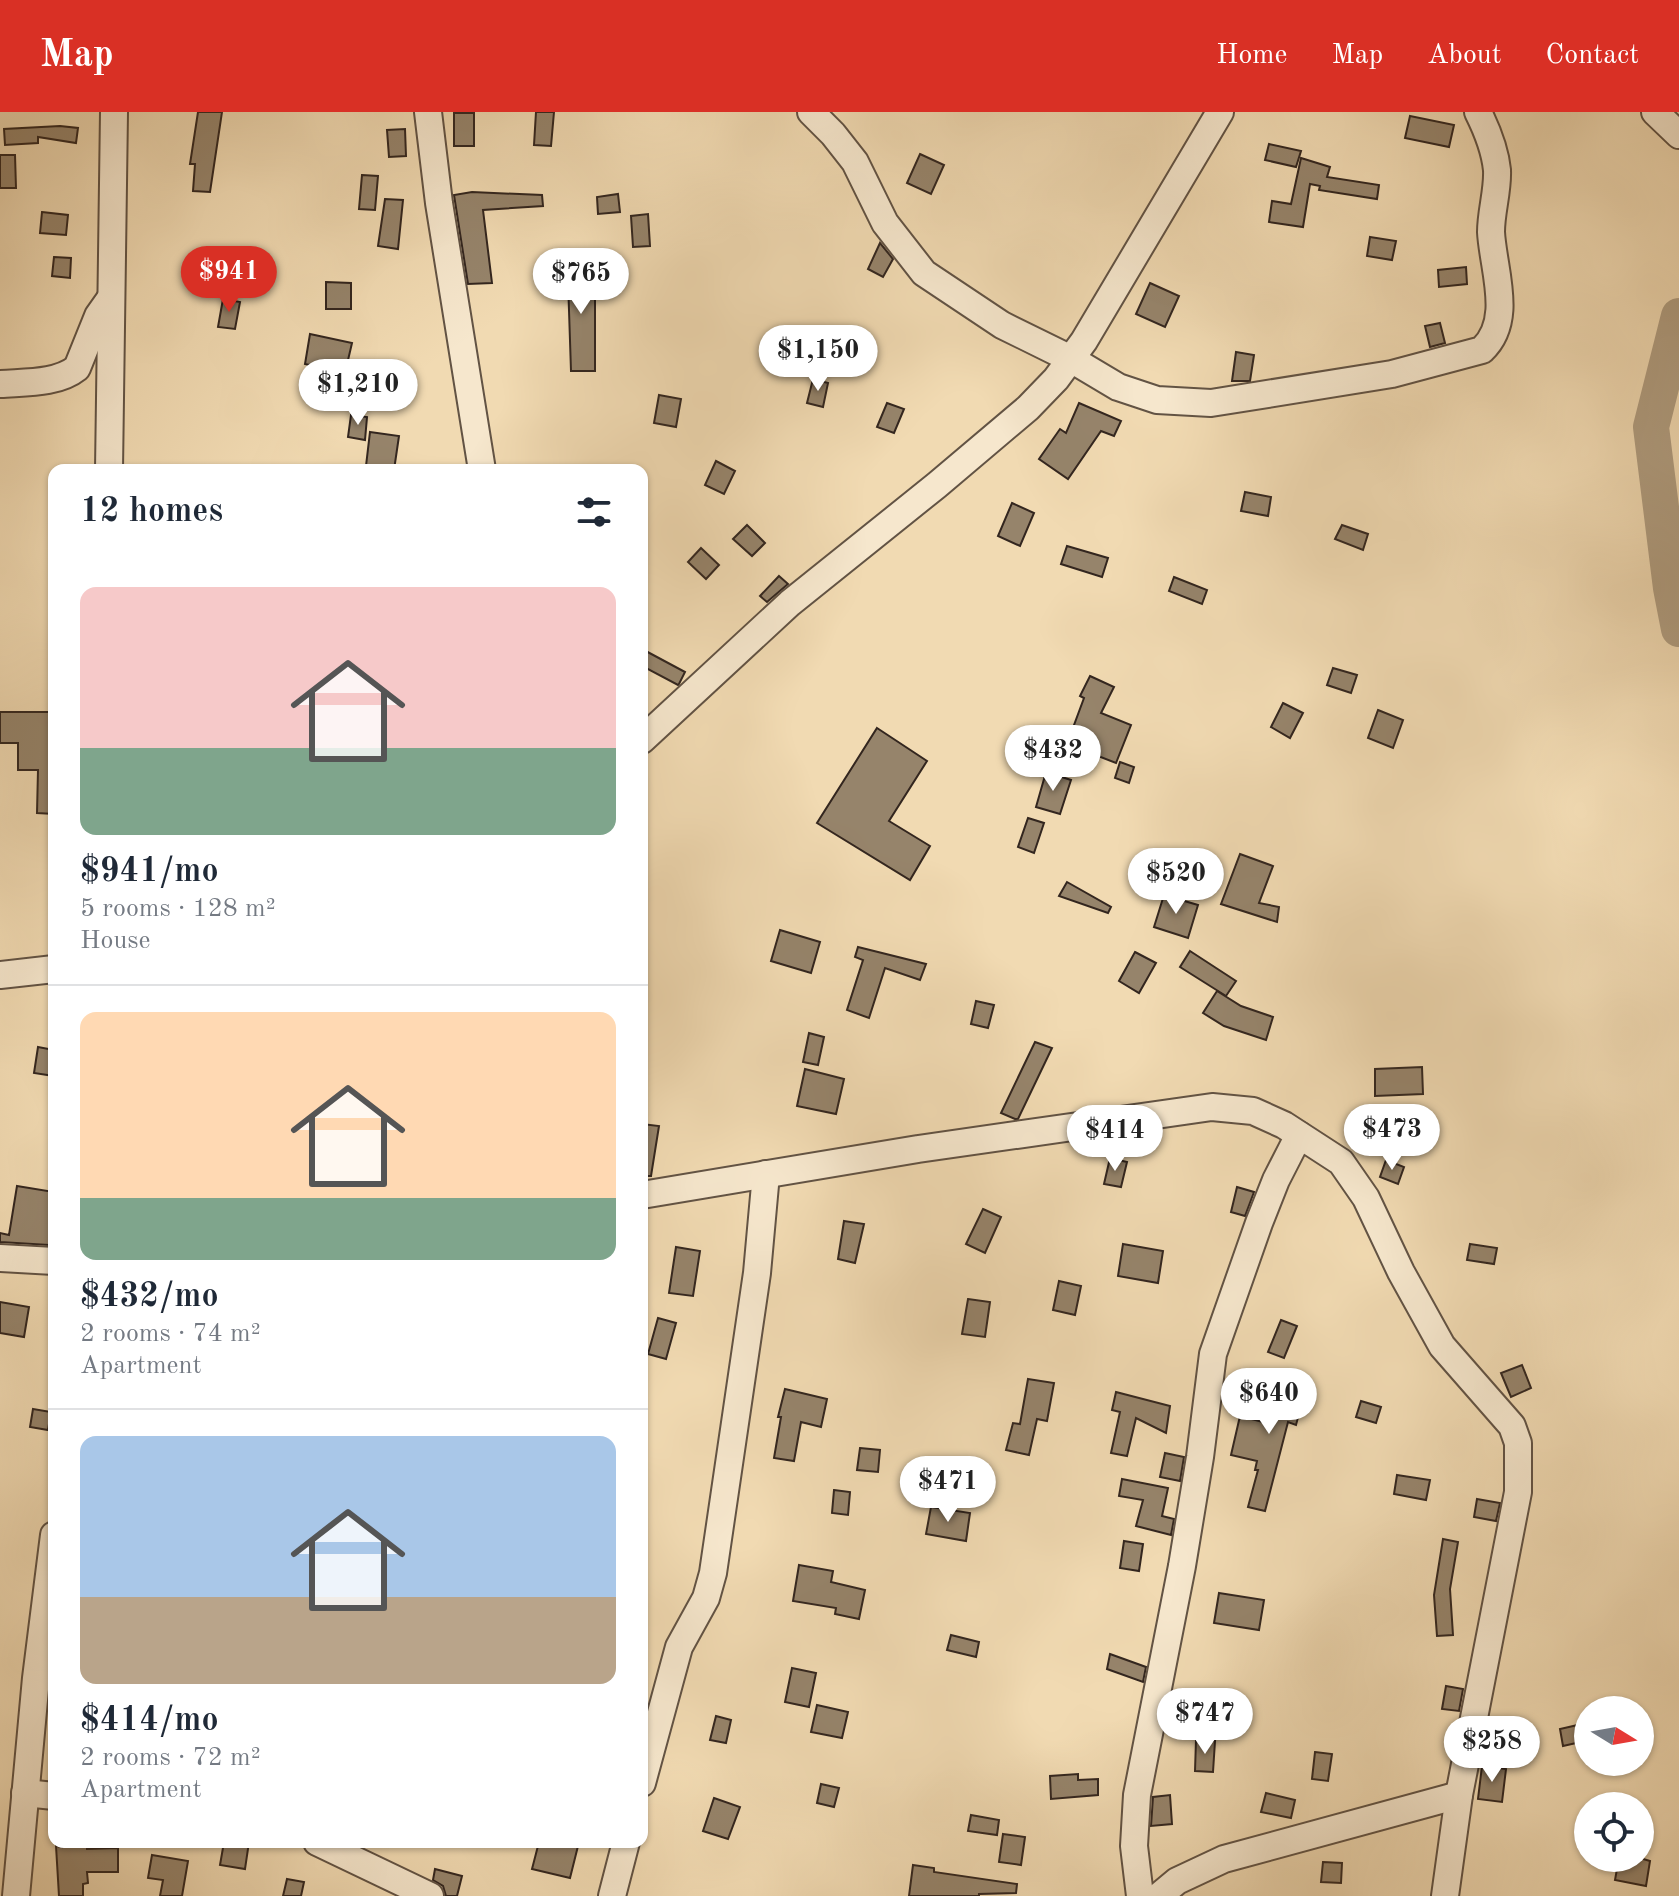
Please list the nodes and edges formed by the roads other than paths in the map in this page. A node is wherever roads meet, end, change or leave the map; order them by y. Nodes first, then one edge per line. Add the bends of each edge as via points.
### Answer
1 (114, 112) edge
2 (428, 112) edge
3 (811, 112) edge
4 (1220, 112) edge
5 (1478, 112) edge
6 (1655, 112) edge
7 (1679, 135) edge
8 (112, 296) junction
9 (1071, 359) junction
10 (0, 384) edge
11 (109, 464) edge
12 (481, 464) edge
13 (648, 734) edge
14 (48, 970) edge
15 (0, 975) edge
16 (1299, 1135) junction
17 (766, 1174) junction
18 (648, 1194) edge
19 (0, 1258) edge
20 (48, 1261) edge
21 (48, 1583) edge
22 (648, 1761) edge
23 (25, 1793) junction
24 (48, 1795) edge
25 (1459, 1795) junction
26 (330, 1848) edge
27 (624, 1848) edge
28 (16, 1896) edge
29 (430, 1896) edge
30 (612, 1896) edge
31 (1140, 1896) edge
32 (1159, 1896) edge
33 (1445, 1896) edge

1 - 8 street
2 - 12 street
3 - 9 street via 855,162 885,223 924,273 1002,325
4 - 9 street
5 - 9 street via 1497,171 1491,236 1499,291 1495,333 1482,350 1392,374 1211,403 1157,400 1118,387
6 - 7 street
8 - 10 street via 71,374
8 - 11 street
9 - 13 street via 1028,408 790,603
14 - 15 street
16 - 17 street via 1253,1111 1212,1107
16 - 25 street via 1341,1162 1366,1198 1442,1346 1512,1426 1518,1443 1518,1492
16 - 31 street via 1276,1180 1213,1354 1182,1566 1137,1795 1134,1846
17 - 18 street
17 - 22 street via 757,1273 713,1573 706,1598 679,1647
19 - 20 street
21 - 23 street
23 - 24 street
23 - 28 street
25 - 32 street via 1224,1859 1177,1881
25 - 33 street
26 - 29 street
27 - 30 street

